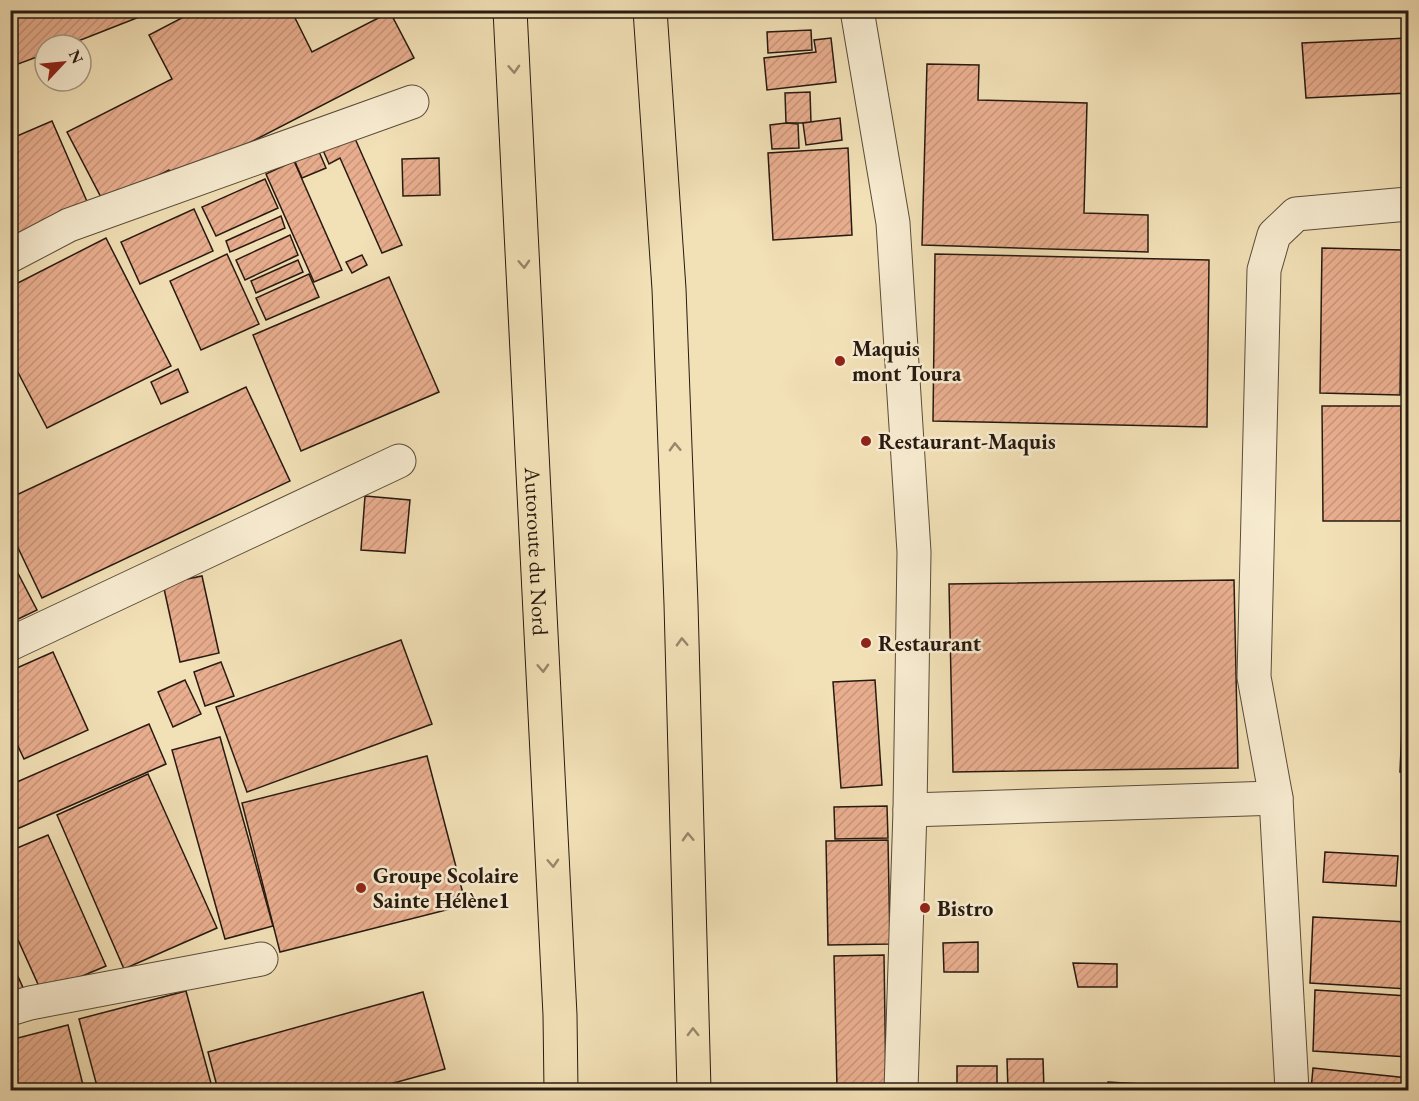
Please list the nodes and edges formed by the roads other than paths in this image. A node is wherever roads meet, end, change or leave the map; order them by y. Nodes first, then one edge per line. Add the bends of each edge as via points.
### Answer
1 (510, 10) edge
2 (650, 10) edge
3 (856, 10) edge
4 (412, 102) dead end
5 (1408, 204) edge
6 (10, 256) edge
7 (399, 462) dead end
8 (10, 644) edge
9 (1276, 798) junction
10 (910, 810) junction
11 (261, 959) dead end
12 (10, 1009) edge
13 (561, 1090) edge
14 (694, 1090) edge
15 (901, 1090) edge
16 (1292, 1090) edge

1 -> 13 highway, Autoroute du Nord
14 -> 2 highway via 681,604
3 - 10 street via 893,223 914,552
4 - 6 street via 69,225
5 - 9 street via 1296,214 1274,236 1264,270 1254,677
7 - 8 street
9 - 10 street
9 - 16 street
10 - 15 street
11 - 12 street

